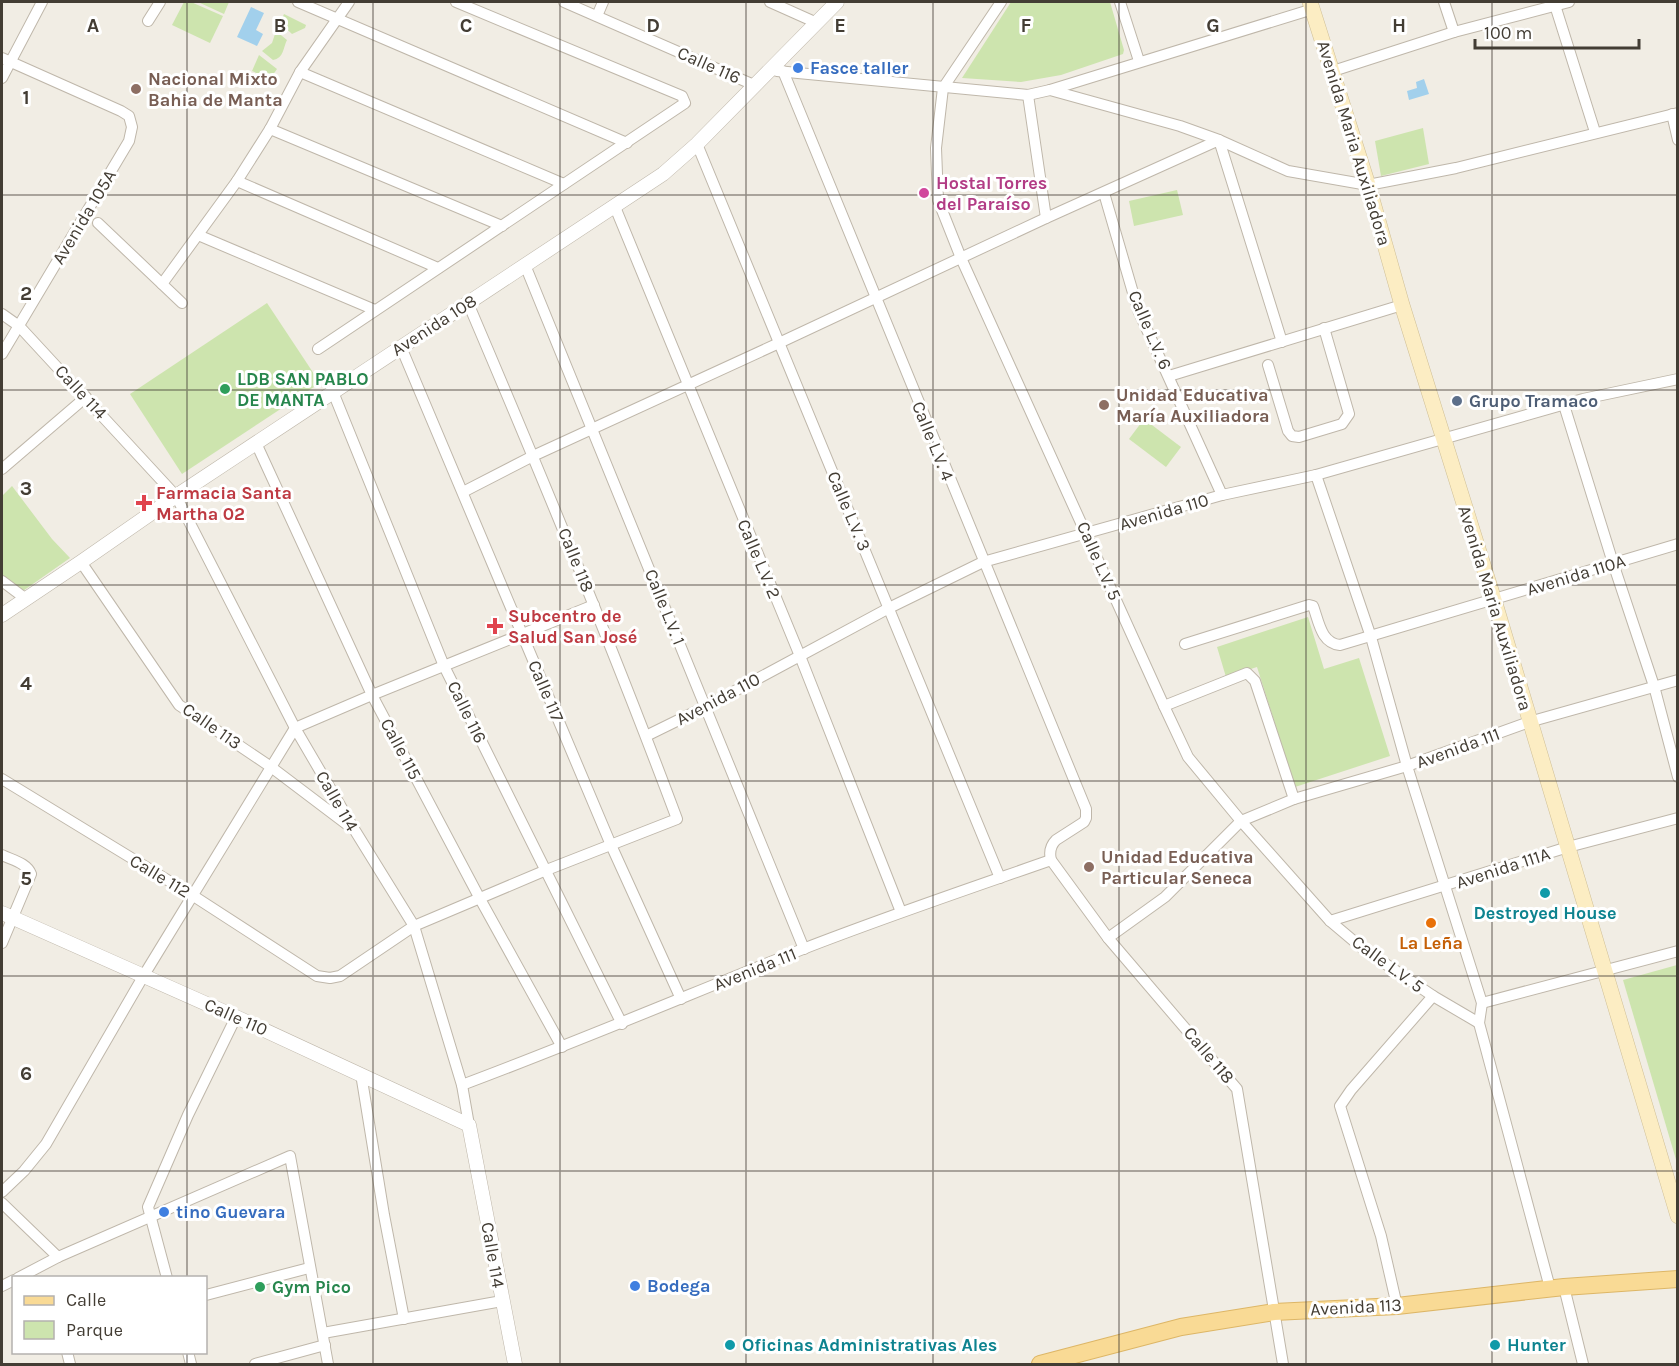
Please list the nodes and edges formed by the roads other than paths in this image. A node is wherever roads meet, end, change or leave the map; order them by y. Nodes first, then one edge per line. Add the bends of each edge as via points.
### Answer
1 (42, 2) edge
2 (160, 2) edge
3 (298, 2) edge
4 (349, 2) edge
5 (456, 2) edge
6 (564, 2) edge
7 (603, 2) edge
8 (771, 2) edge
9 (837, 2) edge
10 (1001, 2) edge
11 (1120, 2) edge
12 (1444, 2) edge
13 (1569, 2) edge
14 (1555, 4) edge
15 (1312, 5) edge
16 (597, 16) junction
17 (337, 19) junction
18 (148, 21) dead end
19 (817, 23) junction
20 (1454, 32) junction
21 (6, 59) edge
22 (1139, 61) junction
23 (777, 71) junction
24 (1333, 71) junction
25 (300, 72) junction
26 (2, 78) edge
27 (754, 86) junction
28 (943, 88) junction
29 (1050, 90) junction
30 (1028, 95) junction
31 (1675, 113) edge
32 (270, 129) junction
33 (1595, 132) junction
34 (1219, 140) junction
35 (1677, 140) edge
36 (627, 143) junction
37 (697, 144) junction
38 (237, 181) junction
39 (564, 184) junction
40 (1368, 185) junction
41 (1104, 193) junction
42 (615, 207) junction
43 (1046, 218) junction
44 (98, 223) dead end
45 (502, 226) junction
46 (198, 235) junction
47 (961, 258) junction
48 (525, 265) junction
49 (438, 268) junction
50 (162, 284) junction
51 (875, 298) junction
52 (182, 303) dead end
53 (468, 303) junction
54 (1402, 306) junction
55 (375, 310) junction
56 (2, 314) edge
57 (19, 326) junction
58 (1324, 328) junction
59 (1282, 342) junction
60 (779, 343) junction
61 (401, 347) junction
62 (318, 349) dead end
63 (2, 354) edge
64 (1268, 365) dead end
65 (1169, 376) junction
66 (1677, 379) edge
67 (687, 384) junction
68 (333, 392) junction
69 (86, 397) junction
70 (1564, 405) junction
71 (593, 428) junction
72 (1443, 437) junction
73 (256, 443) junction
74 (533, 456) junction
75 (2, 469) edge
76 (1316, 475) junction
77 (463, 492) junction
78 (1222, 495) junction
79 (176, 496) junction
80 (1086, 534) junction
81 (1677, 544) edge
82 (81, 562) junction
83 (983, 562) junction
84 (1613, 563) junction
85 (2, 581) edge
86 (26, 599) junction
87 (1494, 600) junction
88 (594, 605) junction
89 (889, 608) junction
90 (2, 615) edge
91 (522, 634) junction
92 (1371, 637) junction
93 (1185, 644) dead end
94 (800, 656) junction
95 (444, 666) junction
96 (1677, 680) edge
97 (1654, 686) junction
98 (372, 695) junction
99 (1164, 706) junction
100 (705, 707) junction
101 (1529, 722) junction
102 (295, 728) junction
103 (646, 736) junction
104 (1407, 766) junction
105 (271, 767) junction
106 (1677, 777) edge
107 (2, 779) edge
108 (1294, 799) junction
109 (1677, 818) edge
110 (1240, 821) junction
111 (354, 829) junction
112 (611, 845) junction
113 (1568, 847) junction
114 (2, 855) edge
115 (1051, 860) junction
116 (544, 870) junction
117 (1000, 878) junction
118 (1445, 886) junction
119 (192, 895) junction
120 (479, 897) junction
121 (901, 912) junction
122 (8, 916) edge
123 (1330, 921) junction
124 (414, 926) junction
125 (1108, 938) junction
126 (2, 943) edge
127 (804, 949) junction
128 (1677, 951) edge
129 (1604, 972) junction
130 (144, 975) junction
131 (1433, 996) junction
132 (681, 999) junction
133 (1482, 1003) junction
134 (236, 1017) junction
135 (1479, 1023) junction
136 (622, 1024) junction
137 (562, 1047) junction
138 (361, 1074) junction
139 (462, 1085) junction
140 (469, 1125) junction
141 (2, 1192) edge
142 (2, 1203) edge
143 (1677, 1216) edge
144 (150, 1217) junction
145 (58, 1257) junction
146 (42, 1265) junction
147 (309, 1268) junction
148 (22, 1276) edge
149 (45, 1276) edge
150 (166, 1276) edge
151 (1677, 1279) edge
152 (1557, 1287) junction
153 (207, 1295) edge
154 (502, 1301) junction
155 (1397, 1306) junction
156 (1274, 1312) junction
157 (404, 1319) junction
158 (324, 1339) junction
159 (1091, 1358) edge
160 (255, 1365) edge
161 (328, 1365) edge
162 (515, 1365) edge
163 (1040, 1365) edge
164 (1283, 1365) edge
165 (1583, 1365) edge

1 - 21 street
2 - 18 street
3 - 17 street
4 - 17 street
5 - 36 street via 684,98 683,106
6 - 16 street, Calle 116
7 - 16 street
8 - 19 street
9 - 19 street, Avenida 108
10 - 28 street, Calle L.V. 5
11 - 22 street
12 - 20 street
13 - 14 street
14 - 20 street
14 - 33 street
15 - 22 street
15 - 24 main road, Avenida Maria Auxiliadora
16 - 27 street, Calle 116
17 - 25 street
17 - 36 street
19 - 23 street, Avenida 108
20 - 24 street
21 - 26 street
21 - 57 street, Avenida 105A via 121,111 129,116 132,127 129,141
22 - 29 street
23 - 27 street, Avenida 108
23 - 28 street
23 - 51 street, Calle L.V. 4
24 - 40 main road, Avenida Maria Auxiliadora
25 - 32 street
25 - 39 street
27 - 37 street, Avenida 108
28 - 30 street
28 - 47 street, Calle L.V. 5 via 936,148 938,200
29 - 30 street
29 - 34 street
30 - 43 street
31 - 33 street
31 - 35 street
32 - 38 street
32 - 45 street
33 - 40 street via 1456,168
34 - 40 street via 1288,171
34 - 41 street
34 - 59 street
36 - 39 street
37 - 42 street, Avenida 108 via 663,174
37 - 60 street, Calle L.V. 3
38 - 46 street
38 - 49 street
39 - 45 street
40 - 54 main road, Avenida Maria Auxiliadora
41 - 43 street
41 - 65 street, Calle L.V. 6 via 1138,310
42 - 48 street, Avenida 108
42 - 67 street, Calle L.V. 2
43 - 47 street
44 - 50 street
45 - 49 street
46 - 50 street
46 - 55 street
47 - 51 street
47 - 80 street, Calle L.V. 5
48 - 53 street, Avenida 108
48 - 71 street, Calle L.V. 1
49 - 55 street
50 - 52 street
51 - 60 street
51 - 83 street, Calle L.V. 4
53 - 61 street, Avenida 108
53 - 74 street, Calle 118
54 - 58 street
54 - 72 main road, Avenida Maria Auxiliadora
55 - 62 street
56 - 57 street, Calle 114
57 - 63 street, Avenida 105A
57 - 69 street, Calle 114
58 - 59 street
58 - 64 street via 1349,414 1342,424 1293,436 1288,431
59 - 65 street
60 - 67 street
60 - 89 street, Calle L.V. 3
61 - 68 street, Avenida 108
61 - 77 street, Calle 117
65 - 78 street, Calle L.V. 6
66 - 70 street, Avenida 110
67 - 71 street
67 - 94 street, Calle L.V. 2
68 - 73 street, Avenida 108
68 - 95 street, Calle 116
69 - 75 street
69 - 79 street, Calle 114
70 - 72 street, Avenida 110
70 - 84 street
71 - 74 street
71 - 100 street, Calle L.V. 1
72 - 76 street, Avenida 110
72 - 87 main road, Avenida Maria Auxiliadora
73 - 79 street, Avenida 108
73 - 98 street, Calle 115
74 - 77 street
74 - 88 street, Calle 118
76 - 78 street, Avenida 110
76 - 92 street
77 - 91 street, Calle 117
78 - 80 street, Avenida 110
79 - 82 street, Avenida 108
79 - 102 street, Calle 114
80 - 83 street, Avenida 110
80 - 99 street, Calle L.V. 5
81 - 84 street, Avenida 110A
82 - 86 street, Avenida 108
82 - 105 street, Calle 113 via 179,705
83 - 89 street, Avenida 110
83 - 115 street, Calle L.V. 4 via 1086,809 1084,822 1052,844
84 - 87 street, Avenida 110A
84 - 97 street
85 - 86 street
86 - 90 street, Avenida 108
87 - 92 street, Avenida 110A
87 - 101 main road, Avenida Maria Auxiliadora
88 - 91 street
88 - 103 street, Calle 118
89 - 94 street, Avenida 110
89 - 117 street, Calle L.V. 3
91 - 95 street
91 - 112 street, Calle 117
92 - 93 street, Avenida 110A via 1333,644 1326,640 1313,606 1309,605
92 - 104 street
94 - 100 street, Avenida 110
94 - 121 street, Calle L.V. 2
95 - 98 street
95 - 116 street, Calle 116
96 - 97 street, Avenida 111
97 - 101 street, Avenida 111
97 - 106 street
98 - 102 street
98 - 120 street, Calle 115
99 - 108 street via 1247,673 1254,681
99 - 110 street, Calle L.V. 5 via 1188,757
100 - 103 street, Avenida 110
100 - 127 street, Calle L.V. 1
101 - 104 street, Avenida 111
101 - 113 main road, Avenida Maria Auxiliadora
102 - 105 street
102 - 111 street, Calle 114
103 - 112 street, Calle 118 via 677,819
104 - 108 street, Avenida 111
104 - 118 street
105 - 111 street, Calle 113
105 - 119 street
107 - 119 street, Calle 112
108 - 110 street, Avenida 111
109 - 113 street, Avenida 111A
110 - 123 street, Calle L.V. 5
110 - 125 street via 1165,897
111 - 124 street, Calle 114
112 - 116 street
112 - 132 street, Calle 117
113 - 118 street, Avenida 111A
113 - 129 main road, Avenida Maria Auxiliadora
114 - 122 street via 25,865 31,874
115 - 117 street, Avenida 111
115 - 125 street, Calle 118
116 - 120 street
116 - 136 street, Calle 116
117 - 121 street, Avenida 111
118 - 123 street, Avenida 111A
118 - 133 street
119 - 124 street, Calle 112 via 317,976 330,978 340,976
119 - 130 street
120 - 124 street
120 - 137 street, Calle 115
121 - 127 street, Avenida 111
122 - 126 street
122 - 130 street, Calle 110
123 - 131 street, Calle L.V. 5
124 - 139 street, Calle 114
125 - 156 street, Calle 118 via 1237,1089
127 - 132 street, Avenida 111
128 - 129 street
129 - 133 street
129 - 143 main road, Avenida Maria Auxiliadora
130 - 134 street, Calle 110
130 - 141 street via 46,1144
131 - 135 street, Calle L.V. 5
131 - 155 street via 1340,1106 1381,1236
132 - 136 street, Avenida 111
133 - 135 street
134 - 138 street, Calle 110
134 - 144 street via 152,1197
135 - 152 street
136 - 137 street, Avenida 111
137 - 139 street, Avenida 111
138 - 140 street, Calle 110
138 - 157 street
139 - 140 street, Calle 114
140 - 154 street, Calle 114
142 - 145 street
144 - 145 street
144 - 147 street via 290,1156
144 - 150 street
145 - 146 street
146 - 148 street
146 - 149 street
147 - 153 street
147 - 158 street
151 - 152 main road, Avenida 113
152 - 155 main road, Avenida 113
152 - 165 street
154 - 157 street
154 - 162 street, Calle 114
155 - 156 main road, Avenida 113
156 - 159 main road, Avenida 113 via 1181,1328
156 - 164 street, Calle 118
157 - 158 street
158 - 160 street
158 - 161 street
159 - 163 main road, Avenida 113

